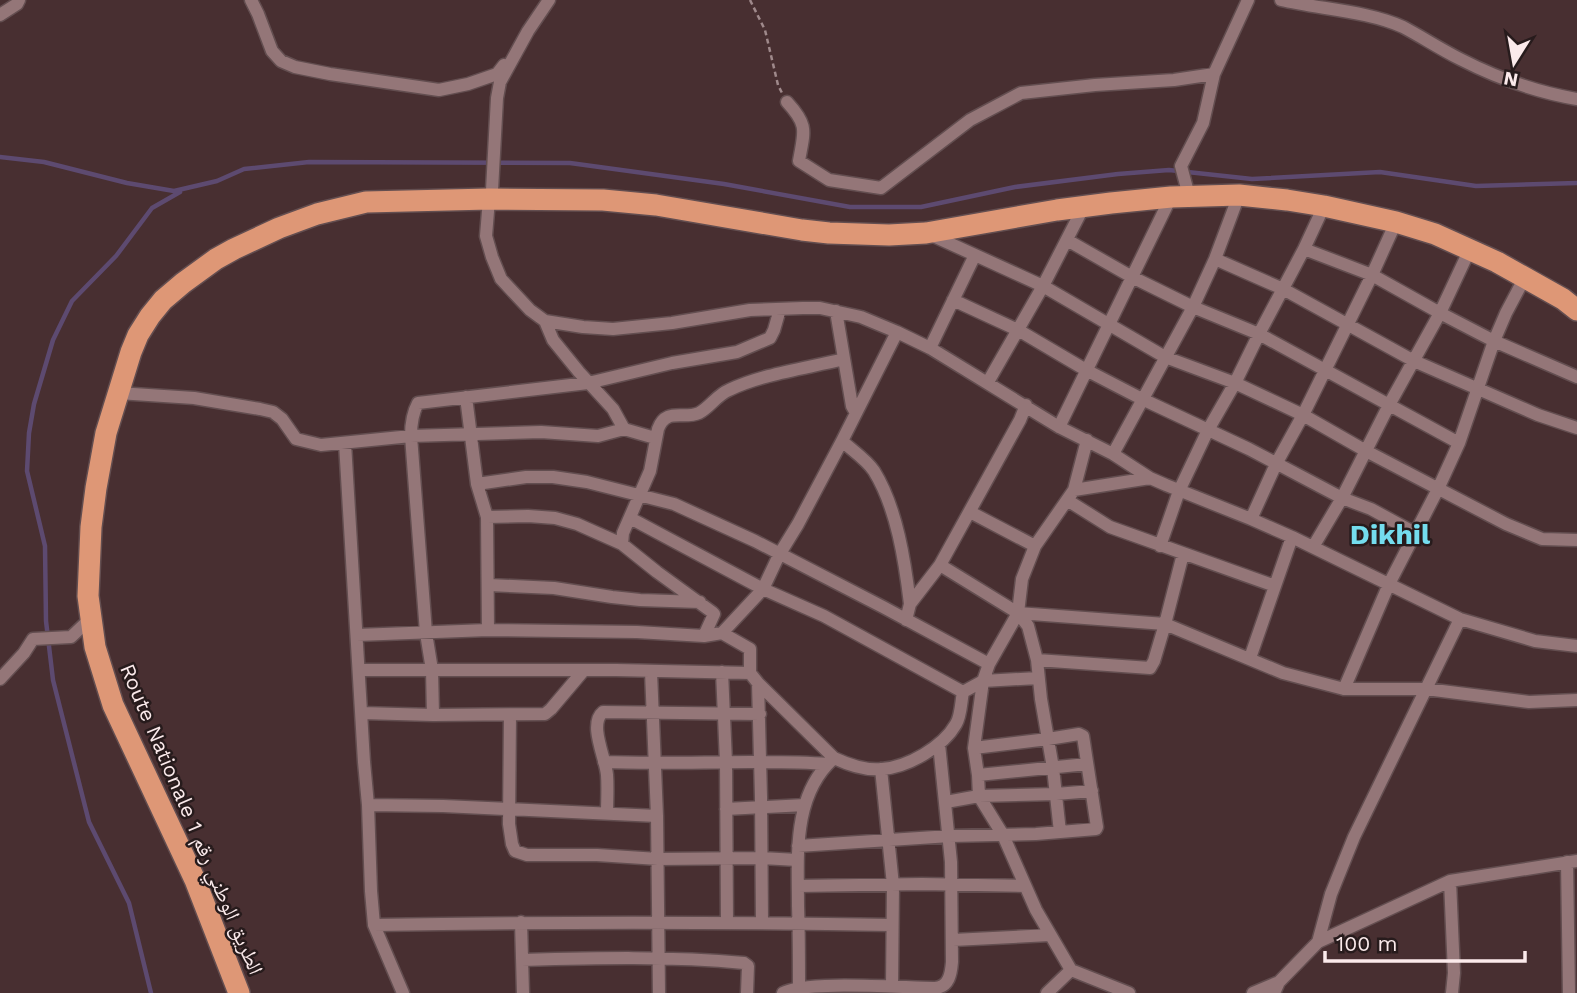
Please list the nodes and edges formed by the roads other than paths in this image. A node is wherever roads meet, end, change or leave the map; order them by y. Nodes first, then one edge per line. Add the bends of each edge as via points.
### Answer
1 (19, 0) edge
2 (251, 0) edge
3 (549, 0) edge
4 (1248, 0) edge
5 (1281, 0) edge
6 (0, 15) edge
7 (520, 46) junction
8 (1214, 74) junction
9 (1577, 99) edge
10 (787, 102) road end
11 (490, 195) junction
12 (1239, 195) junction
13 (1180, 196) junction
14 (1084, 206) junction
15 (1324, 206) junction
16 (1396, 222) junction
17 (926, 233) junction
18 (1067, 240) junction
19 (1304, 249) junction
20 (1470, 249) junction
21 (975, 254) junction
22 (1214, 259) junction
23 (1372, 275) junction
24 (1132, 277) junction
25 (1525, 277) junction
26 (1043, 286) junction
27 (1283, 289) junction
28 (953, 300) junction
29 (1193, 307) junction
30 (780, 309) junction
31 (1577, 310) edge
32 (836, 311) junction
33 (1440, 313) junction
34 (545, 321) junction
35 (1109, 323) junction
36 (1348, 323) junction
37 (1018, 330) junction
38 (897, 332) junction
39 (1259, 334) junction
40 (1494, 341) junction
41 (930, 348) junction
42 (1165, 357) junction
43 (844, 359) junction
44 (1414, 360) junction
45 (1325, 369) junction
46 (1086, 370) junction
47 (1577, 377) edge
48 (988, 382) junction
49 (588, 383) junction
50 (1235, 383) junction
51 (1478, 389) junction
52 (118, 393) junction
53 (466, 397) junction
54 (1142, 399) junction
55 (1026, 405) junction
56 (1389, 405) junction
57 (856, 413) junction
58 (1303, 415) junction
59 (1059, 426) junction
60 (1577, 428) edge
61 (624, 429) junction
62 (1208, 429) junction
63 (471, 435) junction
64 (411, 436) junction
65 (655, 438) junction
66 (842, 440) junction
67 (1087, 440) junction
68 (345, 443) junction
69 (1459, 443) junction
70 (1366, 451) junction
71 (1113, 454) junction
72 (1276, 464) junction
73 (1150, 478) junction
74 (477, 484) junction
75 (1438, 489) junction
76 (1179, 491) junction
77 (640, 495) junction
78 (1071, 495) junction
79 (1342, 498) junction
80 (970, 512) junction
81 (488, 517) junction
82 (630, 518) junction
83 (1251, 519) junction
84 (1415, 533) junction
85 (1292, 537) junction
86 (1577, 540) edge
87 (622, 544) junction
88 (1035, 546) junction
89 (1160, 546) junction
90 (1313, 547) junction
91 (1183, 554) junction
92 (779, 555) junction
93 (940, 565) junction
94 (1389, 584) junction
95 (489, 585) junction
96 (1275, 586) junction
97 (763, 589) junction
98 (701, 602) junction
99 (910, 604) junction
100 (1018, 613) junction
101 (90, 619) junction
102 (1460, 619) junction
103 (906, 620) junction
104 (1165, 624) junction
105 (488, 630) junction
106 (426, 633) junction
107 (722, 633) junction
108 (357, 635) junction
109 (704, 636) junction
110 (1577, 646) edge
111 (1250, 658) junction
112 (1037, 660) junction
113 (989, 664) junction
114 (359, 670) junction
115 (432, 670) junction
116 (584, 670) junction
117 (651, 672) junction
118 (722, 672) junction
119 (754, 678) junction
120 (1038, 678) junction
121 (0, 679) edge
122 (983, 681) junction
123 (1344, 690) junction
124 (1426, 690) junction
125 (962, 692) junction
126 (1577, 700) edge
127 (362, 713) junction
128 (653, 713) junction
129 (760, 714) junction
130 (433, 715) junction
131 (510, 715) junction
132 (723, 715) junction
133 (1048, 740) junction
134 (939, 744) junction
135 (974, 748) junction
136 (760, 761) junction
137 (831, 761) junction
138 (604, 762) junction
139 (726, 762) junction
140 (655, 764) junction
141 (1087, 764) junction
142 (1053, 768) junction
143 (881, 769) junction
144 (978, 775) junction
145 (1091, 791) junction
146 (1056, 794) junction
147 (979, 796) junction
148 (946, 802) junction
149 (369, 805) junction
150 (804, 805) junction
151 (761, 807) junction
152 (726, 809) junction
153 (510, 810) junction
154 (607, 814) junction
155 (657, 816) junction
156 (1060, 832) junction
157 (1003, 835) junction
158 (950, 836) junction
159 (890, 841) junction
160 (798, 846) junction
161 (761, 858) junction
162 (657, 859) junction
163 (727, 859) junction
164 (797, 860) junction
165 (1572, 861) edge
166 (1450, 881) junction
167 (953, 884) junction
168 (893, 885) junction
169 (798, 886) junction
170 (1025, 886) junction
171 (521, 922) junction
172 (659, 922) junction
173 (727, 922) junction
174 (762, 922) junction
175 (799, 922) junction
176 (374, 925) junction
177 (892, 925) junction
178 (1051, 935) junction
179 (953, 940) junction
180 (1318, 942) junction
181 (659, 958) junction
182 (522, 960) junction
183 (1573, 966) edge
184 (1071, 970) junction
185 (892, 986) junction
186 (799, 987) junction
187 (1276, 988) edge
188 (239, 993) edge
189 (403, 993) edge
190 (523, 993) edge
191 (659, 993) edge
192 (747, 993) edge
193 (783, 993) edge
194 (1047, 993) edge
195 (1129, 993) edge
196 (1253, 993) edge
197 (1452, 993) edge
198 (1569, 993) edge

1 - 6 street
2 - 7 street via 272,51 281,61 330,74 439,90 496,75
3 - 7 street
4 - 8 street
5 - 9 street via 1392,23 1527,88
7 - 11 street via 496,99
8 - 10 street via 1021,93 970,120 881,188 829,180 799,161 804,132 800,116
8 - 13 street via 1203,123 1181,166
11 - 17 highway, Route Nationale الطريق الوطني رقم 1 via 656,205 830,233
11 - 34 street via 486,236 501,279
11 - 52 highway, Route Nationale الطريق الوطني رقم 1 via 366,202 317,214 234,249 163,299 138,335
12 - 13 highway, Route Nationale الطريق الوطني رقم 1
12 - 15 highway, Route Nationale الطريق الوطني رقم 1
12 - 22 street
13 - 14 highway, Route Nationale الطريق الوطني رقم 1
13 - 24 street
14 - 17 highway, Route Nationale الطريق الوطني رقم 1
14 - 18 street
15 - 16 highway, Route Nationale الطريق الوطني رقم 1
15 - 19 street
16 - 20 highway, Route Nationale الطريق الوطني رقم 1
16 - 23 street
17 - 21 street
18 - 24 street
18 - 26 street
19 - 23 street
19 - 27 street
20 - 25 highway, Route Nationale الطريق الوطني رقم 1
20 - 33 street
21 - 26 street
21 - 28 street
22 - 27 street
22 - 29 street
23 - 33 street
23 - 36 street
24 - 29 street
24 - 35 street
25 - 31 highway, Route Nationale الطريق الوطني رقم 1
25 - 40 street
26 - 35 street
26 - 37 street
27 - 36 street
27 - 39 street
28 - 37 street
28 - 41 street
29 - 39 street
29 - 42 street
30 - 32 street
30 - 34 street via 613,329
30 - 49 street via 770,338 757,345
32 - 38 street
32 - 43 street
33 - 40 street
33 - 44 street
34 - 49 street
35 - 42 street
35 - 46 street
36 - 44 street
36 - 45 street
37 - 46 street
37 - 48 street
38 - 41 street
38 - 57 street
39 - 45 street
39 - 50 street
40 - 47 street
40 - 51 street
41 - 48 street
42 - 50 street
42 - 54 street
43 - 57 street
43 - 65 street via 740,385 720,394 702,412 665,418
44 - 51 street
44 - 56 street
45 - 56 street
45 - 58 street
46 - 54 street
46 - 59 street
48 - 55 street
49 - 53 street
49 - 61 street via 613,409
50 - 58 street
50 - 62 street
51 - 60 street
51 - 69 street
52 - 68 street via 194,398 260,409 282,419 296,439 321,445
52 - 101 highway, Route Nationale الطريق الوطني رقم 1 via 106,433 90,527
53 - 63 street
53 - 64 street via 418,403
54 - 62 street
54 - 71 street
55 - 59 street
55 - 80 street
56 - 69 street
56 - 70 street
57 - 66 street
58 - 70 street
58 - 72 street
59 - 67 street
61 - 63 street via 597,436 541,432
61 - 65 street
62 - 72 street
62 - 76 street
63 - 64 street
63 - 74 street
64 - 68 street
64 - 106 street
65 - 77 street via 650,471
66 - 92 street
66 - 99 street via 873,469 883,491 900,542
67 - 71 street
67 - 78 street
68 - 108 street
69 - 75 street
70 - 75 street
70 - 79 street
71 - 73 street
72 - 79 street
72 - 83 street
73 - 76 street
73 - 78 street
74 - 77 street via 553,477
74 - 81 street
75 - 84 street
75 - 86 street via 1542,539
76 - 83 street
76 - 89 street
77 - 82 street
77 - 92 street via 695,512
78 - 88 street
78 - 89 street via 1110,527
79 - 84 street
79 - 90 street
80 - 88 street
80 - 93 street
81 - 87 street via 555,518
81 - 95 street
82 - 87 street
82 - 97 street
83 - 85 street
84 - 94 street
85 - 90 street
85 - 96 street
87 - 98 street
88 - 100 street via 1023,579
89 - 91 street
90 - 94 street
91 - 96 street
91 - 104 street
92 - 97 street
92 - 103 street
93 - 99 street
93 - 100 street
94 - 102 street
94 - 123 street
95 - 98 street
95 - 105 street
96 - 111 street
97 - 107 street
97 - 125 street via 824,616
98 - 109 street via 714,614
99 - 103 street
100 - 104 street
100 - 112 street via 1028,626
100 - 113 street
101 - 121 street via 71,637 33,639
101 - 188 highway, Route Nationale الطريق الوطني رقم 1 via 113,705 195,880
102 - 110 street via 1535,641
102 - 124 street
103 - 113 street
104 - 111 street
104 - 112 street via 1150,668
105 - 106 street
105 - 109 street
106 - 108 street
106 - 115 street
107 - 109 street
107 - 119 street via 750,649
108 - 114 street
111 - 123 street via 1283,673
112 - 120 street
113 - 122 street
114 - 115 street
114 - 127 street
115 - 116 street
115 - 130 street
116 - 117 street
116 - 131 street via 545,714
117 - 118 street
117 - 128 street
118 - 119 street
118 - 132 street
119 - 129 street
119 - 137 street
120 - 122 street
120 - 133 street
122 - 125 street
122 - 135 street
123 - 124 street
124 - 126 street via 1529,702
124 - 180 street via 1354,837
125 - 134 street via 958,722
127 - 130 street
127 - 149 street
128 - 132 street
128 - 138 street via 603,712 599,716
128 - 140 street
129 - 132 street
129 - 136 street
130 - 131 street
131 - 153 street
132 - 139 street
133 - 135 street
133 - 141 street via 1083,736
133 - 142 street
134 - 143 street
134 - 148 street
135 - 144 street
136 - 137 street
136 - 139 street
136 - 151 street
137 - 143 street
137 - 150 street
138 - 140 street
138 - 154 street
139 - 140 street
139 - 152 street
140 - 155 street
141 - 142 street
141 - 145 street
142 - 144 street
142 - 146 street
143 - 159 street
144 - 147 street
145 - 146 street
145 - 156 street via 1096,830
146 - 147 street
146 - 156 street
147 - 148 street
147 - 157 street
148 - 158 street
149 - 153 street
149 - 176 street
150 - 151 street
150 - 160 street
151 - 152 street
151 - 161 street
152 - 163 street
153 - 154 street
153 - 162 street via 512,844 521,854
154 - 155 street
155 - 162 street
156 - 157 street
157 - 158 street
157 - 170 street
158 - 159 street
158 - 167 street
159 - 160 street
159 - 168 street
160 - 164 street
161 - 163 street
161 - 164 street
161 - 174 street
162 - 163 street
162 - 172 street
163 - 173 street
164 - 169 street
165 - 166 street
165 - 183 street
166 - 180 street
166 - 197 street
167 - 168 street
167 - 170 street
167 - 179 street
168 - 169 street
168 - 177 street
169 - 175 street
170 - 178 street
171 - 172 street
171 - 176 street
171 - 182 street
172 - 173 street
172 - 181 street
173 - 174 street
174 - 175 street
175 - 177 street
175 - 186 street
176 - 189 street
177 - 185 street
178 - 179 street
178 - 184 street
179 - 185 street via 951,971 942,988
180 - 187 street
181 - 182 street
181 - 191 street
181 - 192 street via 747,964
182 - 190 street
183 - 198 street
184 - 194 street
184 - 195 street
185 - 186 street
186 - 193 street
187 - 196 street

